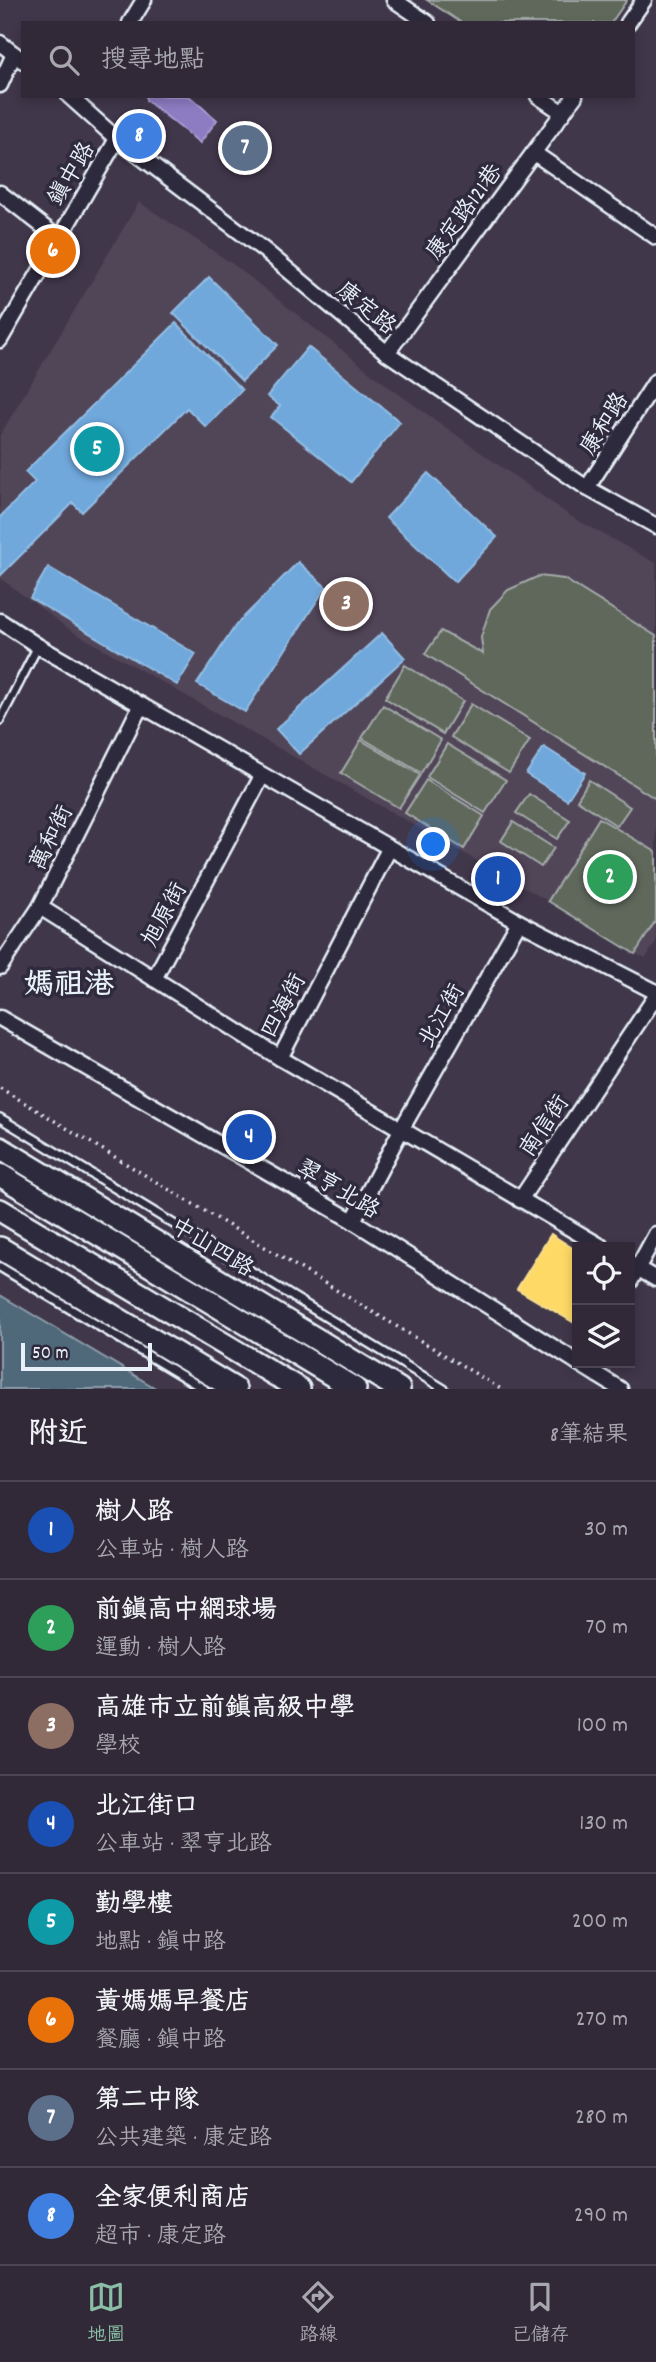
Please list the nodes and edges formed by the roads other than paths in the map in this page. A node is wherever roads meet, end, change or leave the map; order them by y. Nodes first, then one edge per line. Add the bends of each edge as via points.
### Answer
1 (144, 0) edge
2 (394, 0) edge
3 (644, 0) edge
4 (131, 21) edge
5 (425, 21) edge
6 (629, 21) edge
7 (0, 43) edge
8 (19, 58) edge
9 (0, 85) edge
10 (541, 98) edge
11 (574, 98) edge
12 (78, 99) edge
13 (563, 113) junction
14 (117, 139) junction
15 (534, 153) junction
16 (0, 193) edge
17 (656, 237) edge
18 (58, 238) junction
19 (0, 340) edge
20 (387, 353) junction
21 (656, 381) edge
22 (587, 488) junction
23 (656, 526) edge
24 (0, 621) edge
25 (38, 646) junction
26 (141, 705) junction
27 (0, 720) edge
28 (262, 776) junction
29 (389, 849) junction
30 (40, 907) junction
31 (519, 922) junction
32 (0, 967) edge
33 (154, 979) junction
34 (656, 994) edge
35 (0, 1018) edge
36 (281, 1058) junction
37 (0, 1118) edge
38 (401, 1130) junction
39 (0, 1148) edge
40 (0, 1175) edge
41 (520, 1199) junction
42 (0, 1210) edge
43 (353, 1222) junction
44 (656, 1234) edge
45 (593, 1242) edge
46 (0, 1248) edge
47 (635, 1265) edge
48 (0, 1267) edge
49 (635, 1267) edge
50 (656, 1279) edge
51 (572, 1358) edge
52 (588, 1368) edge
53 (204, 1389) edge
54 (235, 1389) edge
55 (299, 1389) edge
56 (355, 1389) edge
57 (398, 1389) edge
58 (444, 1389) edge
59 (620, 1389) edge

1 - 4 street
2 - 5 street
3 - 6 street
7 - 8 street
8 - 9 street
10 - 13 street
11 - 13 street, 康定路121巷
12 - 14 street, 康定路
13 - 15 street, 康定路121巷
14 - 18 street, 鎮中路
14 - 20 street, 康定路 via 264,250
15 - 17 street
15 - 20 street, 康定路121巷
16 - 18 street
18 - 19 street, 鎮中路
20 - 22 street, 康定路
21 - 22 street, 康和路
22 - 23 street, 康定路
24 - 25 street
25 - 26 street
25 - 27 lane
26 - 28 street
26 - 30 street, 萬和街
28 - 29 street
28 - 33 street, 旭原街
29 - 31 street
29 - 36 street, 四海街
30 - 32 street
30 - 33 street, 萬和街
31 - 34 street
31 - 38 street, 北江街
33 - 36 street, 旭原街
34 - 41 street, 南信街
35 - 43 street, 翠亨北路
36 - 38 street, 四海街
37 - 58 lane
38 - 41 street
38 - 43 street, 北江街
39 - 57 main road, 中山四路
40 - 56 main road
41 - 45 street
42 - 55 main road
43 - 51 street, 翠亨北路
44 - 47 street
46 - 54 main road
48 - 53 lane
49 - 50 street
52 - 59 street, 翠亨北路

